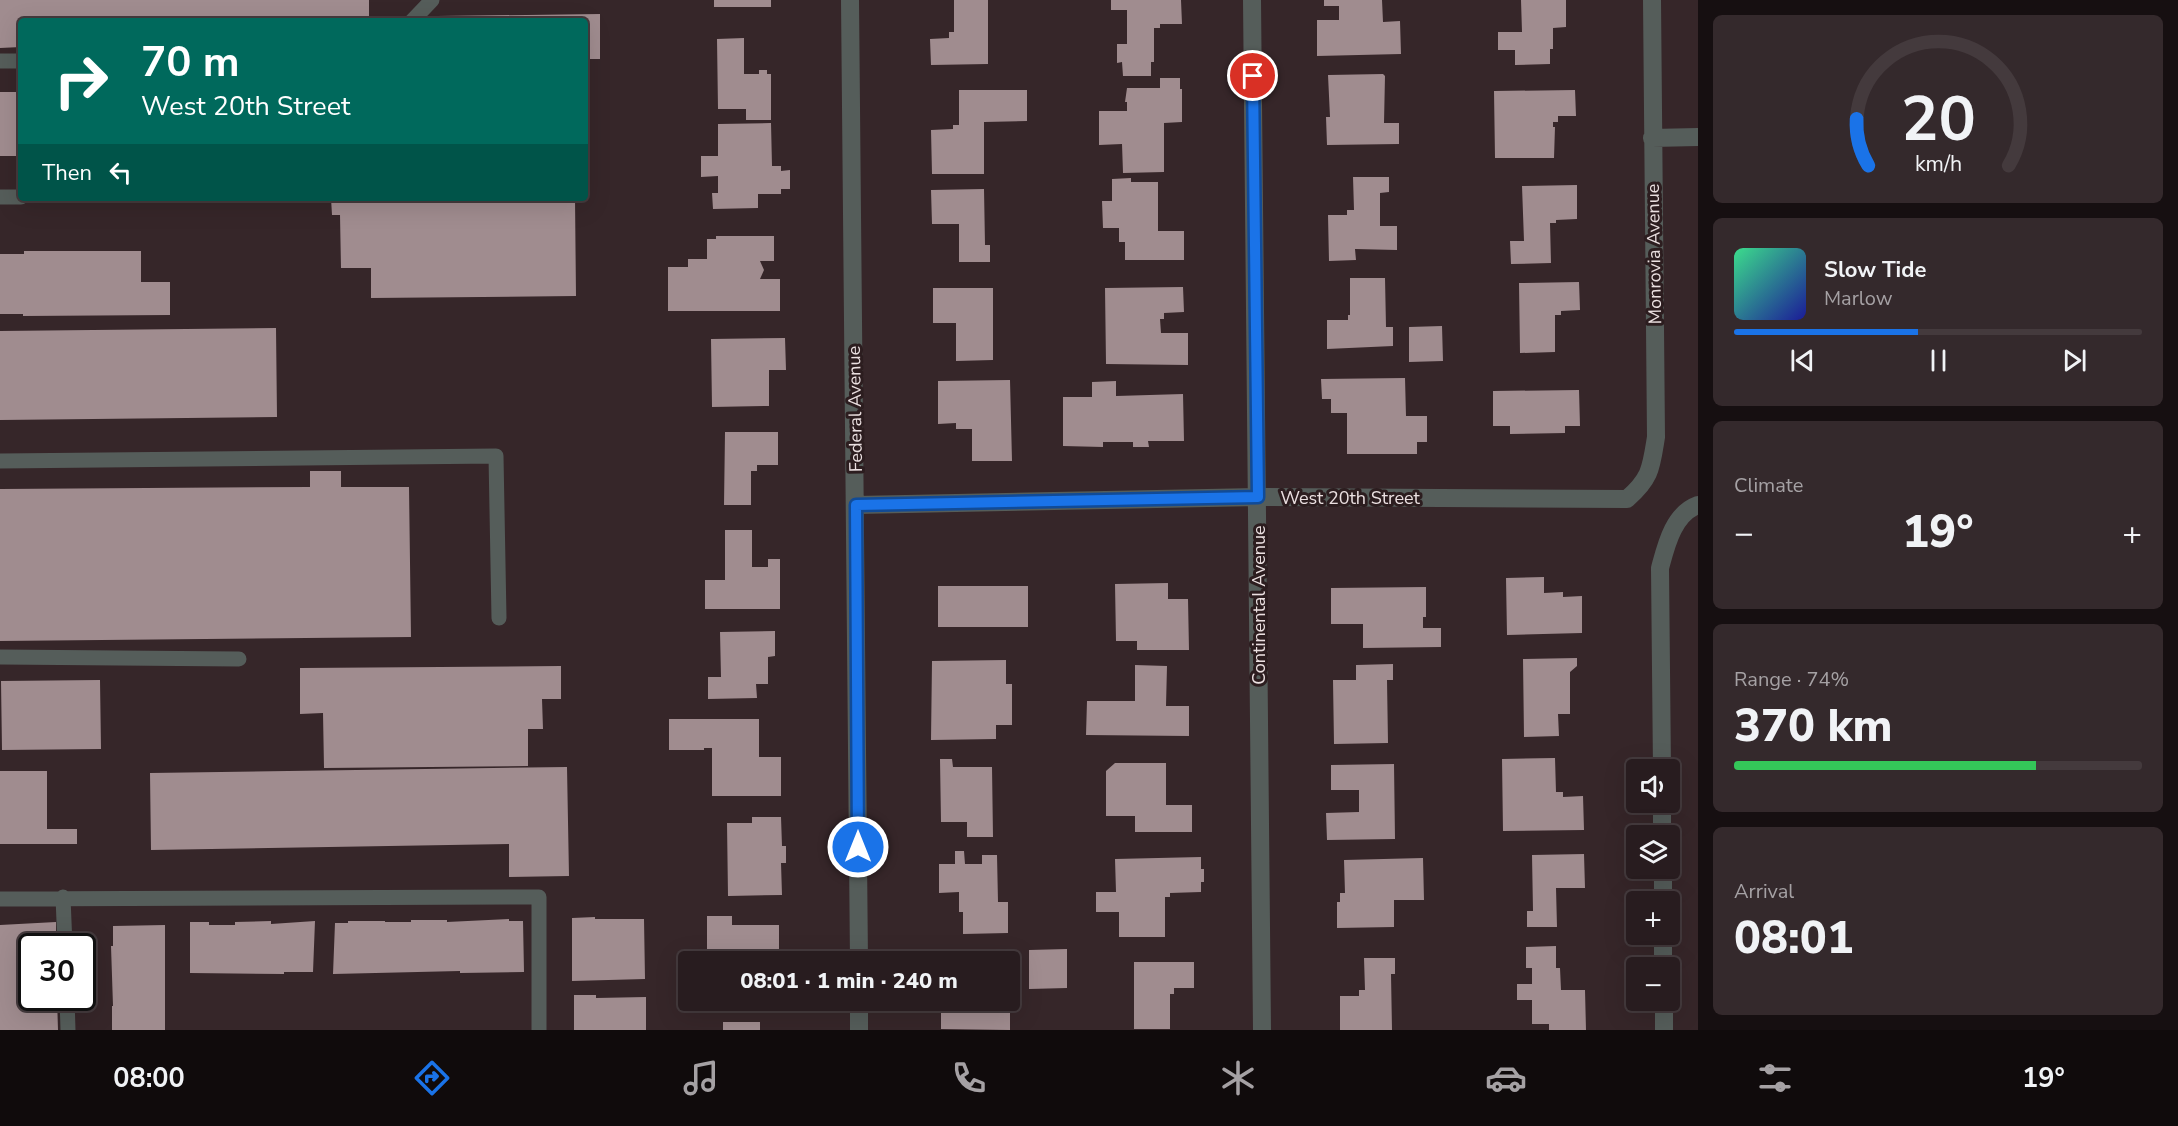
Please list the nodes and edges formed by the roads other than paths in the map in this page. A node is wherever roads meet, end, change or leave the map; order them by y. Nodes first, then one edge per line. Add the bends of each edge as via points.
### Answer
1 (432, 0) edge
2 (850, 0) edge
3 (1252, 0) edge
4 (1652, 0) edge
5 (415, 18) edge
6 (18, 61) edge
7 (0, 62) edge
8 (1698, 137) edge
9 (1652, 138) junction
10 (0, 197) edge
11 (18, 197) edge
12 (0, 461) edge
13 (1258, 497) junction
14 (1627, 500) joint
15 (856, 505) junction
16 (1698, 505) edge
17 (499, 618) dead end
18 (0, 657) edge
19 (239, 659) dead end
20 (1662, 759) edge
21 (63, 897) junction
22 (0, 899) edge
23 (64, 933) edge
24 (858, 951) edge
25 (67, 1011) edge
26 (859, 1011) edge
27 (1664, 1011) edge
28 (68, 1030) edge
29 (539, 1030) edge
30 (859, 1030) edge
31 (1262, 1030) edge
32 (1664, 1030) edge

1 - 5 lane
2 - 15 street, Federal Avenue
3 - 13 street, Continental Avenue
4 - 9 street, Monrovia Avenue
6 - 7 lane
8 - 9 street
9 - 14 street, Monrovia Avenue via 1656,437 1644,484
10 - 11 lane
12 - 17 lane via 496,456
13 - 14 street, West 20th Street
13 - 15 street, West 20th Street
13 - 31 street, Continental Avenue
15 - 24 street, Federal Avenue
16 - 20 street via 1676,525 1666,542 1660,568
18 - 19 lane
21 - 22 lane
21 - 23 lane
21 - 29 lane via 539,897
25 - 28 lane
26 - 30 street
27 - 32 street

